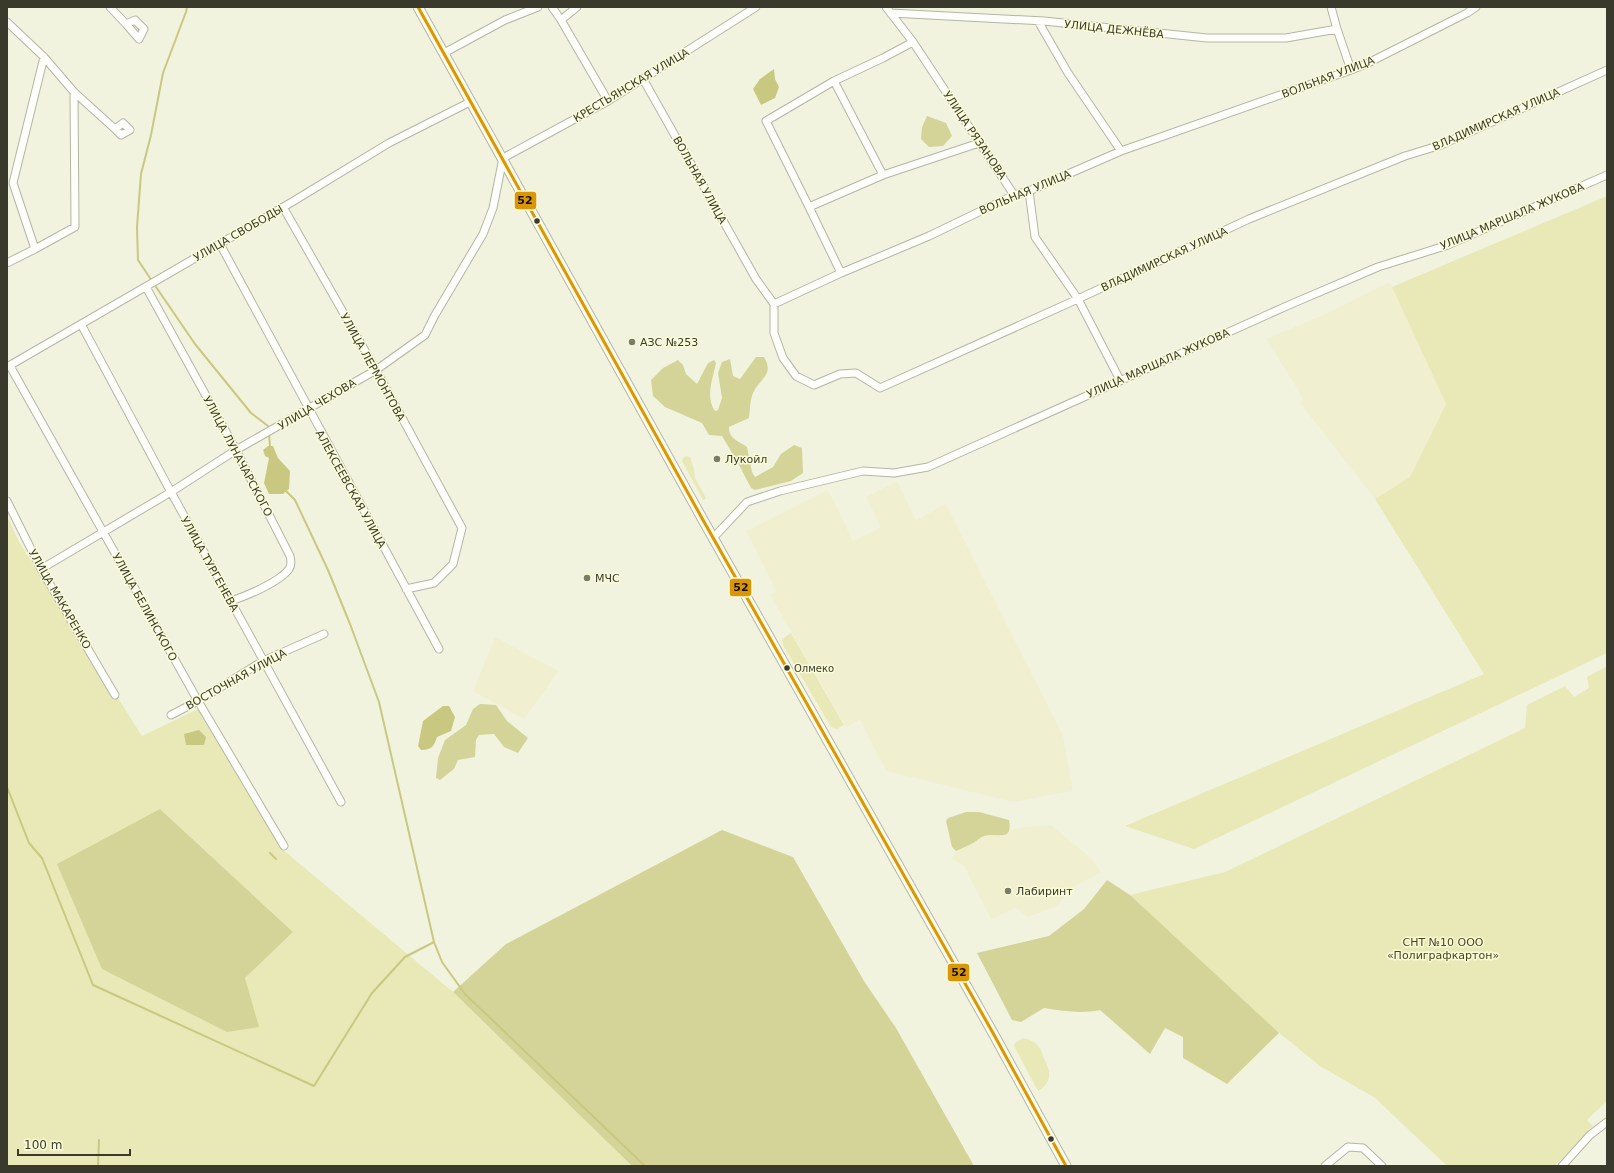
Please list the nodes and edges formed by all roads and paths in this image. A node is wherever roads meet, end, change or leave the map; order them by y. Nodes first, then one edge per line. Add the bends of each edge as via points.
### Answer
1 (110, 7) edge
2 (418, 7) edge
3 (538, 7) edge
4 (552, 7) edge
5 (577, 7) edge
6 (756, 7) edge
7 (1331, 7) edge
8 (1476, 7) edge
9 (888, 10) edge
10 (562, 20) junction
11 (1038, 21) junction
12 (7, 22) edge
13 (126, 24) dead end
14 (1337, 29) junction
15 (913, 42) junction
16 (444, 53) junction
17 (44, 57) junction
18 (1351, 70) junction
19 (1607, 70) edge
20 (643, 79) junction
21 (834, 81) junction
22 (74, 92) junction
23 (608, 101) junction
24 (470, 102) junction
25 (115, 129) dead end
26 (979, 143) junction
27 (1121, 151) junction
28 (503, 158) junction
29 (1607, 174) edge
30 (883, 175) junction
31 (1029, 191) junction
32 (1014, 194) junction
33 (283, 207) junction
34 (809, 207) junction
35 (220, 244) junction
36 (35, 249) junction
37 (7, 263) edge
38 (841, 273) junction
39 (146, 287) junction
40 (1078, 299) junction
41 (774, 304) junction
42 (81, 324) junction
43 (9, 367) edge
44 (376, 370) junction
45 (1120, 380) junction
46 (308, 410) junction
47 (236, 450) junction
48 (171, 492) junction
49 (7, 502) edge
50 (104, 532) junction
51 (714, 538) junction
52 (41, 569) junction
53 (406, 590) junction
54 (230, 601) junction
55 (324, 634) dead end
56 (439, 649) dead end
57 (264, 661) junction
58 (115, 695) dead end
59 (198, 701) junction
60 (171, 715) dead end
61 (340, 802) dead end
62 (284, 846) dead end
63 (1607, 1122) edge
64 (1066, 1166) edge
65 (1325, 1166) edge
66 (1382, 1166) edge
67 (1562, 1166) edge

1 - 13 street
2 - 16 main road
3 - 16 street via 505,20
4 - 10 street
5 - 10 street
6 - 20 street, КРЕСТЬЯНСКАЯ УЛИЦА
7 - 14 street
8 - 18 street, ВОЛЬНАЯ УЛИЦА via 1467,14
9 - 11 street, УЛИЦА ДЕЖНЁВА
9 - 15 street, УЛИЦА РЯЗАНОВА
10 - 23 street
11 - 14 street, УЛИЦА ДЕЖНЁВА via 1207,38 1286,38
11 - 27 street via 1068,73
12 - 17 street
14 - 18 street
15 - 21 street
15 - 26 street, УЛИЦА РЯЗАНОВА
16 - 24 main road
17 - 22 street
17 - 36 street via 13,183
18 - 27 street, ВОЛЬНАЯ УЛИЦА
19 - 40 street, ВЛАДИМИРСКАЯ УЛИЦА via 1441,145 1405,156 1249,219
20 - 23 street, КРЕСТЬЯНСКАЯ УЛИЦА
20 - 41 street, ВОЛЬНАЯ УЛИЦА via 756,279
21 - 30 street
21 - 34 street via 766,121
22 - 25 street
22 - 36 street via 75,227
23 - 28 street, КРЕСТЬЯНСКАЯ УЛИЦА
24 - 28 main road
24 - 33 street, УЛИЦА СВОБОДЫ via 389,143
26 - 30 street
26 - 32 street, УЛИЦА РЯЗАНОВА
27 - 31 street, ВОЛЬНАЯ УЛИЦА
28 - 44 street, УЛИЦА ЧЕХОВА via 493,208 483,234 425,335
28 - 51 main road
29 - 45 street, УЛИЦА МАРШАЛА ЖУКОВА via 1448,245 1378,266
30 - 34 street
31 - 32 street
31 - 40 street via 1035,237
32 - 38 street, ВОЛЬНАЯ УЛИЦА via 929,236
33 - 35 street, УЛИЦА СВОБОДЫ
33 - 44 street, УЛИЦА ЛЕРМОНТОВА
34 - 38 street
35 - 39 street, УЛИЦА СВОБОДЫ
35 - 46 street, АЛЕКСЕЕВСКАЯ УЛИЦА
36 - 37 street
38 - 41 street, ВОЛЬНАЯ УЛИЦА
39 - 42 street, УЛИЦА СВОБОДЫ
39 - 47 street, УЛИЦА ЛУНАЧАРСКОГО
40 - 41 street, ВЛАДИМИРСКАЯ УЛИЦА via 880,388 856,373 840,374 814,385 796,376 783,358 774,333
40 - 45 street
42 - 43 street, УЛИЦА СВОБОДЫ
42 - 48 street, УЛИЦА ТУРГЕНЕВА
43 - 50 street, УЛИЦА БЕЛИНСКОГО
44 - 46 street, УЛИЦА ЧЕХОВА
44 - 53 street, УЛИЦА ЛЕРМОНТОВА via 462,528 453,564 434,583
45 - 51 street, УЛИЦА МАРШАЛА ЖУКОВА via 928,467 894,473 863,471 780,491 747,502
46 - 47 street, УЛИЦА ЧЕХОВА
46 - 53 street, АЛЕКСЕЕВСКАЯ УЛИЦА
47 - 48 street, УЛИЦА ЧЕХОВА
47 - 54 street, УЛИЦА ЛУНАЧАРСКОГО via 290,556 291,564 289,569 275,580 247,596
48 - 50 street, УЛИЦА ЧЕХОВА
48 - 54 street, УЛИЦА ТУРГЕНЕВА
49 - 52 street, УЛИЦА МАКАРЕНКО
50 - 52 street, УЛИЦА ЧЕХОВА
50 - 59 street, УЛИЦА БЕЛИНСКОГО
51 - 64 main road
52 - 58 street, УЛИЦА МАКАРЕНКО
53 - 56 street, АЛЕКСЕЕВСКАЯ УЛИЦА
54 - 57 street, УЛИЦА ТУРГЕНЕВА
55 - 57 street, ВОСТОЧНАЯ УЛИЦА
57 - 59 street, ВОСТОЧНАЯ УЛИЦА
57 - 61 street, УЛИЦА ТУРГЕНЕВА
59 - 60 street, ВОСТОЧНАЯ УЛИЦА
59 - 62 street, УЛИЦА БЕЛИНСКОГО
63 - 67 street via 1590,1135
65 - 66 street via 1348,1147 1363,1148

